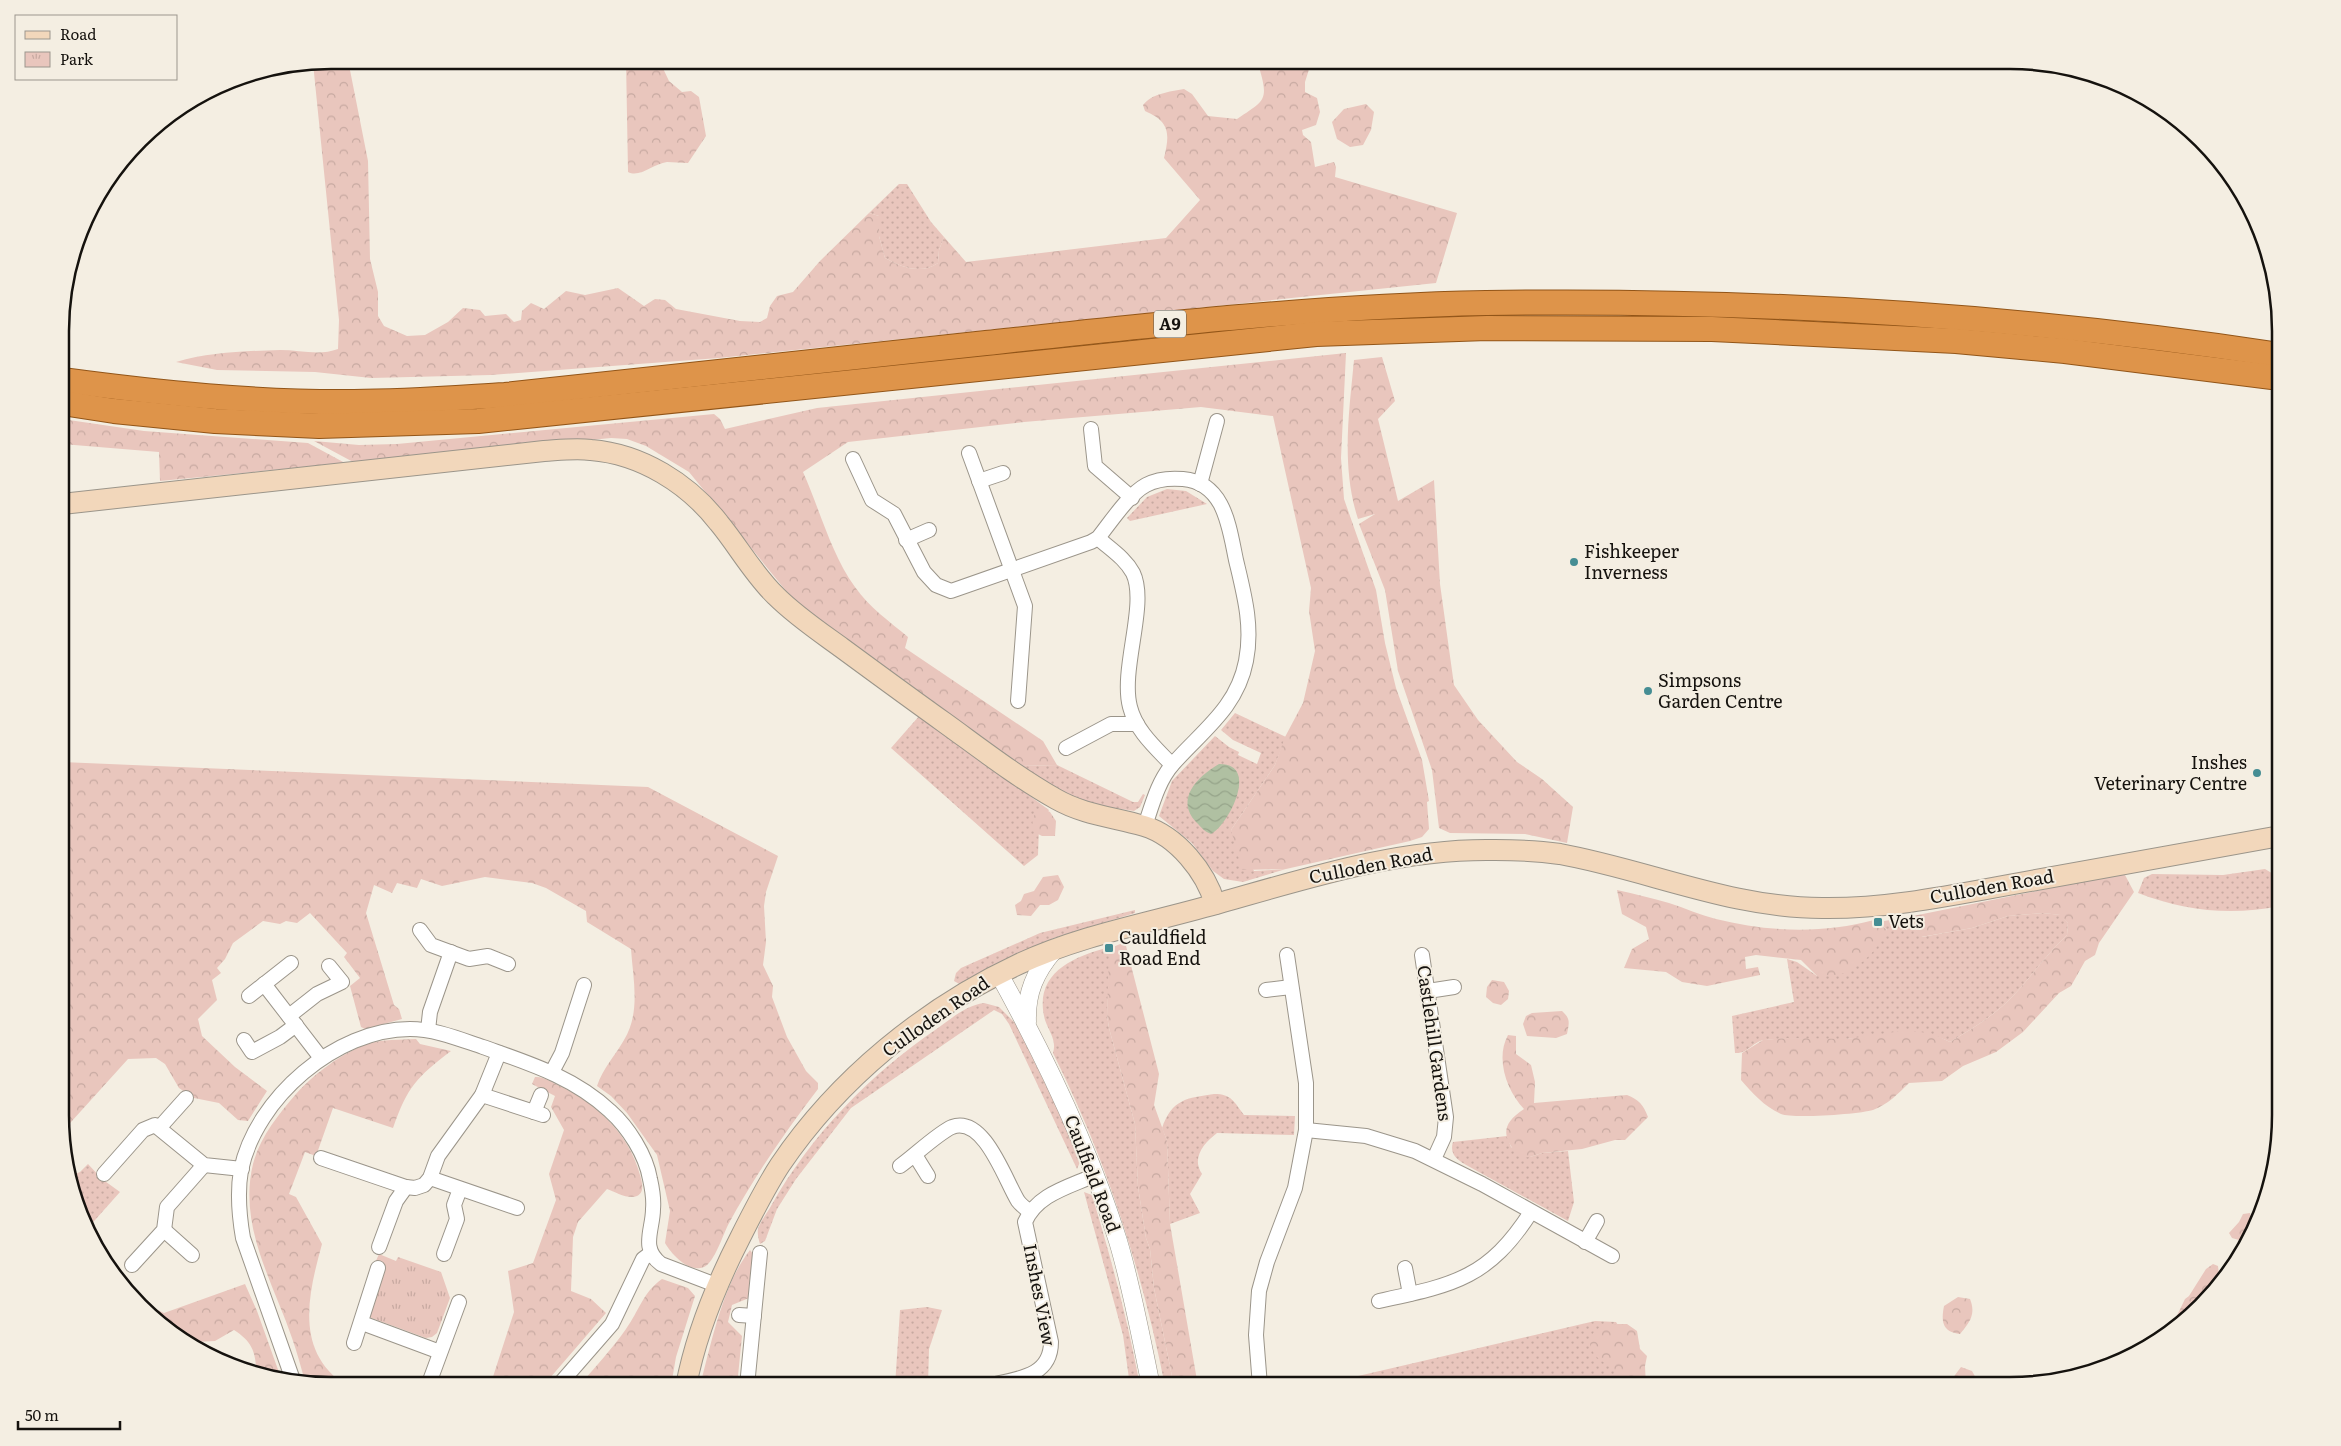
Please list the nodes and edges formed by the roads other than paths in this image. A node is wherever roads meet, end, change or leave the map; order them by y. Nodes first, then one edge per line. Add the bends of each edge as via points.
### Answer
1 (2272, 354) edge
2 (2272, 377) edge
3 (69, 381) edge
4 (69, 404) edge
5 (1217, 421) dead end
6 (1091, 429) dead end
7 (969, 453) dead end
8 (853, 459) dead end
9 (1003, 472) dead end
10 (979, 481) junction
11 (1200, 484) junction
12 (1132, 498) junction
13 (69, 503) edge
14 (929, 530) dead end
15 (1098, 538) junction
16 (906, 540) junction
17 (1012, 571) junction
18 (1018, 701) dead end
19 (1137, 724) junction
20 (1066, 748) dead end
21 (1172, 765) junction
22 (1145, 826) junction
23 (2272, 837) edge
24 (1215, 904) junction
25 (420, 930) dead end
26 (1054, 950) junction
27 (451, 952) junction
28 (1287, 955) dead end
29 (1422, 955) dead end
30 (291, 963) dead end
31 (508, 964) dead end
32 (329, 966) dead end
33 (1004, 982) junction
34 (264, 984) junction
35 (584, 985) dead end
36 (1291, 987) junction
37 (1454, 987) dead end
38 (1266, 990) dead end
39 (1428, 991) junction
40 (249, 996) dead end
41 (292, 1021) junction
42 (428, 1030) junction
43 (1028, 1030) junction
44 (244, 1040) dead end
45 (499, 1053) junction
46 (321, 1058) junction
47 (552, 1072) junction
48 (482, 1095) junction
49 (541, 1095) dead end
50 (186, 1098) dead end
51 (160, 1127) junction
52 (1306, 1130) junction
53 (915, 1155) junction
54 (322, 1158) dead end
55 (1434, 1159) junction
56 (204, 1165) junction
57 (900, 1166) dead end
58 (242, 1169) junction
59 (104, 1174) dead end
60 (1095, 1175) junction
61 (928, 1176) dead end
62 (430, 1178) junction
63 (406, 1187) junction
64 (460, 1189) junction
65 (517, 1208) dead end
66 (1029, 1211) junction
67 (1531, 1212) junction
68 (1597, 1221) dead end
69 (164, 1230) junction
70 (1585, 1242) junction
71 (379, 1248) dead end
72 (651, 1253) junction
73 (760, 1253) dead end
74 (444, 1254) dead end
75 (192, 1255) dead end
76 (1612, 1256) dead end
77 (132, 1265) dead end
78 (378, 1268) dead end
79 (1405, 1268) dead end
80 (716, 1285) junction
81 (1410, 1294) junction
82 (1379, 1301) dead end
83 (459, 1302) dead end
84 (739, 1314) dead end
85 (754, 1316) junction
86 (362, 1323) junction
87 (354, 1343) dead end
88 (440, 1352) junction
89 (291, 1374) edge
90 (431, 1377) edge
91 (566, 1377) edge
92 (688, 1377) edge
93 (748, 1377) edge
94 (1023, 1377) edge
95 (1149, 1377) edge
96 (1259, 1377) edge

1 - 3 highway, A9 via 2039,324 1844,308 1484,303 1301,313 1112,329 515,394 424,400 277,401
2 - 4 highway, A9 via 1956,341 1712,329 1487,328 1316,334 478,422 310,425 215,421
5 - 11 street
6 - 12 street via 1095,466
7 - 10 street
8 - 16 street via 872,500 894,514
9 - 10 street
10 - 17 street
11 - 12 street via 1174,478 1158,481 1146,485
11 - 21 street via 1216,496 1226,514 1248,615 1249,639 1242,679 1229,704 1212,726
12 - 15 street
13 - 22 main road via 544,451 591,450 631,458 667,476 693,495 718,521 774,595 795,614 916,702 1057,800 1088,814
14 - 16 street
15 - 17 street
15 - 19 street via 1125,561 1138,585 1127,687
16 - 17 street via 924,572 944,590 959,590
17 - 18 street via 1026,614
19 - 20 street via 1111,724
19 - 21 street
21 - 22 street via 1162,780
22 - 24 main road via 1166,837 1186,854 1212,893
23 - 24 main road, Culloden Road via 1940,896 1858,907 1818,908 1724,897 1554,853 1494,850 1418,855 1338,869
24 - 26 main road, Culloden Road
25 - 27 street via 431,945
26 - 33 main road, Culloden Road
26 - 43 street via 1032,982 1026,1004
27 - 31 street via 469,959 488,956
27 - 42 street via 430,1012
28 - 36 street
29 - 39 street, Castlehill Gardens
30 - 34 street
32 - 41 street via 342,982 317,994
33 - 43 street, Caulfield Road
33 - 80 main road, Culloden Road via 975,988 912,1029 880,1055 810,1124 778,1167
34 - 40 street
34 - 41 street
35 - 47 street via 562,1053
36 - 38 street
36 - 52 street via 1306,1083
37 - 39 street
39 - 55 street, Castlehill Gardens via 1447,1126
41 - 44 street via 280,1037 252,1052
41 - 46 street
42 - 45 street
42 - 46 street via 371,1034
43 - 60 street, Caulfield Road
45 - 47 street
45 - 48 street
46 - 58 street via 270,1109
47 - 72 street via 611,1112 638,1148 650,1176 653,1194 648,1238
48 - 49 street via 538,1114
48 - 62 street via 438,1156
50 - 51 street
51 - 56 street
51 - 59 street via 149,1126 142,1130
52 - 55 street via 1366,1136
52 - 96 street via 1289,1208 1259,1291 1256,1335
53 - 57 street
53 - 61 street
53 - 66 street via 952,1128 964,1125 975,1130 984,1140 1019,1203
54 - 63 street
55 - 67 street
56 - 58 street
56 - 69 street via 167,1207
58 - 89 street via 238,1193 243,1238
60 - 66 street via 1040,1200
60 - 95 street, Caulfield Road via 1118,1242
62 - 63 street via 424,1185
62 - 64 street
63 - 71 street via 396,1201
64 - 65 street
64 - 74 street via 454,1205 457,1219
66 - 94 street, Inshes View via 1025,1222 1051,1352 1047,1364 1038,1372
67 - 70 street
67 - 81 street via 1508,1244 1480,1270 1453,1283
68 - 70 street
69 - 75 street
69 - 77 street
70 - 76 street
72 - 80 street via 661,1264
72 - 91 street via 643,1259 612,1324
73 - 85 street
78 - 86 street
79 - 81 street
80 - 92 main road, Culloden Road
81 - 82 street
83 - 88 street
84 - 85 street
85 - 93 street
86 - 87 street
86 - 88 street
88 - 90 street

